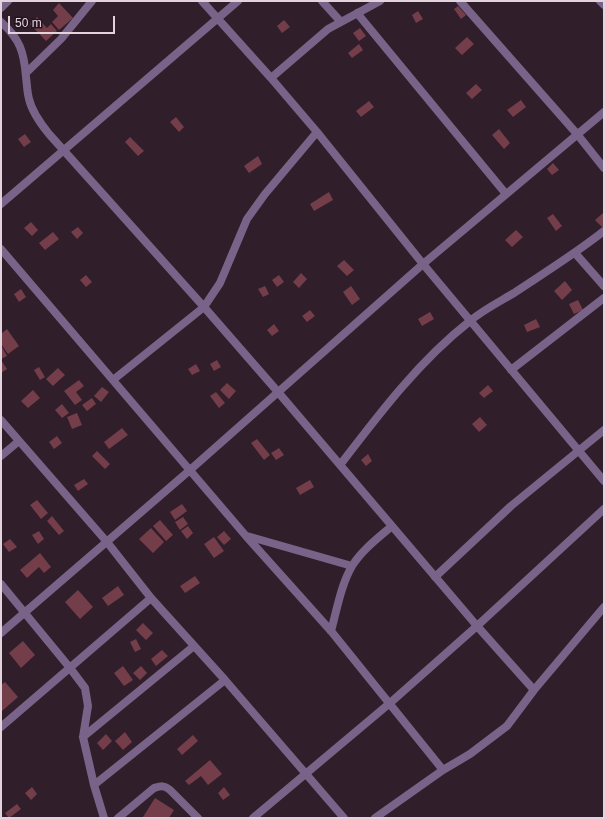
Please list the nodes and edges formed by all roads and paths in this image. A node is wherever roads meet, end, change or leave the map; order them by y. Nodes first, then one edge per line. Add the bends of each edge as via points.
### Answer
1 (8, 1) edge
2 (92, 1) edge
3 (202, 1) edge
4 (238, 1) edge
5 (322, 1) edge
6 (380, 1) edge
7 (460, 1) edge
8 (600, 1) edge
9 (604, 5) edge
10 (1, 8) edge
11 (357, 13) junction
12 (217, 19) junction
13 (1, 22) edge
14 (341, 22) junction
15 (26, 73) junction
16 (271, 78) junction
17 (604, 112) edge
18 (317, 132) junction
19 (577, 134) junction
20 (63, 150) junction
21 (604, 168) edge
22 (506, 194) junction
23 (1, 204) edge
24 (604, 232) edge
25 (1, 249) edge
26 (575, 253) junction
27 (423, 264) junction
28 (604, 286) edge
29 (604, 298) edge
30 (204, 307) junction
31 (470, 320) junction
32 (511, 370) junction
33 (113, 380) junction
34 (278, 392) junction
35 (1, 420) edge
36 (604, 430) edge
37 (19, 441) junction
38 (578, 450) junction
39 (1, 456) edge
40 (340, 465) junction
41 (190, 470) junction
42 (604, 481) edge
43 (604, 509) edge
44 (392, 526) junction
45 (246, 536) junction
46 (106, 542) junction
47 (352, 566) junction
48 (435, 577) junction
49 (1, 584) edge
50 (151, 598) junction
51 (604, 608) edge
52 (25, 613) junction
53 (477, 626) junction
54 (331, 631) junction
55 (1, 633) edge
56 (194, 646) junction
57 (70, 668) junction
58 (225, 680) junction
59 (534, 690) junction
60 (390, 703) junction
61 (1, 726) edge
62 (83, 738) junction
63 (443, 770) junction
64 (305, 774) junction
65 (94, 785) junction
66 (104, 818) edge
67 (118, 818) edge
68 (198, 818) edge
69 (253, 818) edge
70 (344, 818) edge
71 (375, 818) edge

1 - 10 street
2 - 15 street via 60,39
3 - 12 street
4 - 12 street
5 - 14 street
6 - 11 street
7 - 19 street
8 - 9 street
11 - 14 street
11 - 22 street
12 - 16 street
12 - 20 street
13 - 15 street via 11,30 22,50
14 - 16 street via 328,29
15 - 20 street via 28,98 33,112
16 - 18 street
17 - 19 street
18 - 27 street
18 - 30 street via 247,219 220,282
19 - 21 street
19 - 22 street
20 - 23 street
20 - 30 street
22 - 27 street
24 - 26 street
25 - 33 street
26 - 28 street
26 - 31 street
27 - 31 street
27 - 34 street
29 - 32 street
30 - 33 street
30 - 34 street
31 - 32 street
31 - 40 street via 404,386
32 - 38 street
33 - 41 street
34 - 40 street
34 - 41 street
35 - 37 street
36 - 38 street
37 - 39 street
37 - 46 street
38 - 42 street
38 - 48 street via 511,506
40 - 44 street
41 - 45 street
41 - 46 street
43 - 53 street
44 - 47 street via 362,553
44 - 48 street
45 - 47 street
45 - 54 street
46 - 50 street
46 - 52 street
47 - 54 street via 344,583
48 - 53 street
49 - 52 street
50 - 56 street
50 - 57 street
51 - 59 street
52 - 55 street
52 - 57 street
53 - 59 street
53 - 60 street
54 - 60 street
56 - 58 street
56 - 62 street
57 - 61 street
57 - 62 street via 84,688 88,706
58 - 64 street
58 - 65 street
59 - 63 street via 507,726 494,738
60 - 63 street
60 - 64 street
62 - 65 street
63 - 71 street
64 - 69 street
64 - 70 street
65 - 66 street
67 - 68 street via 154,788 160,786 170,790

